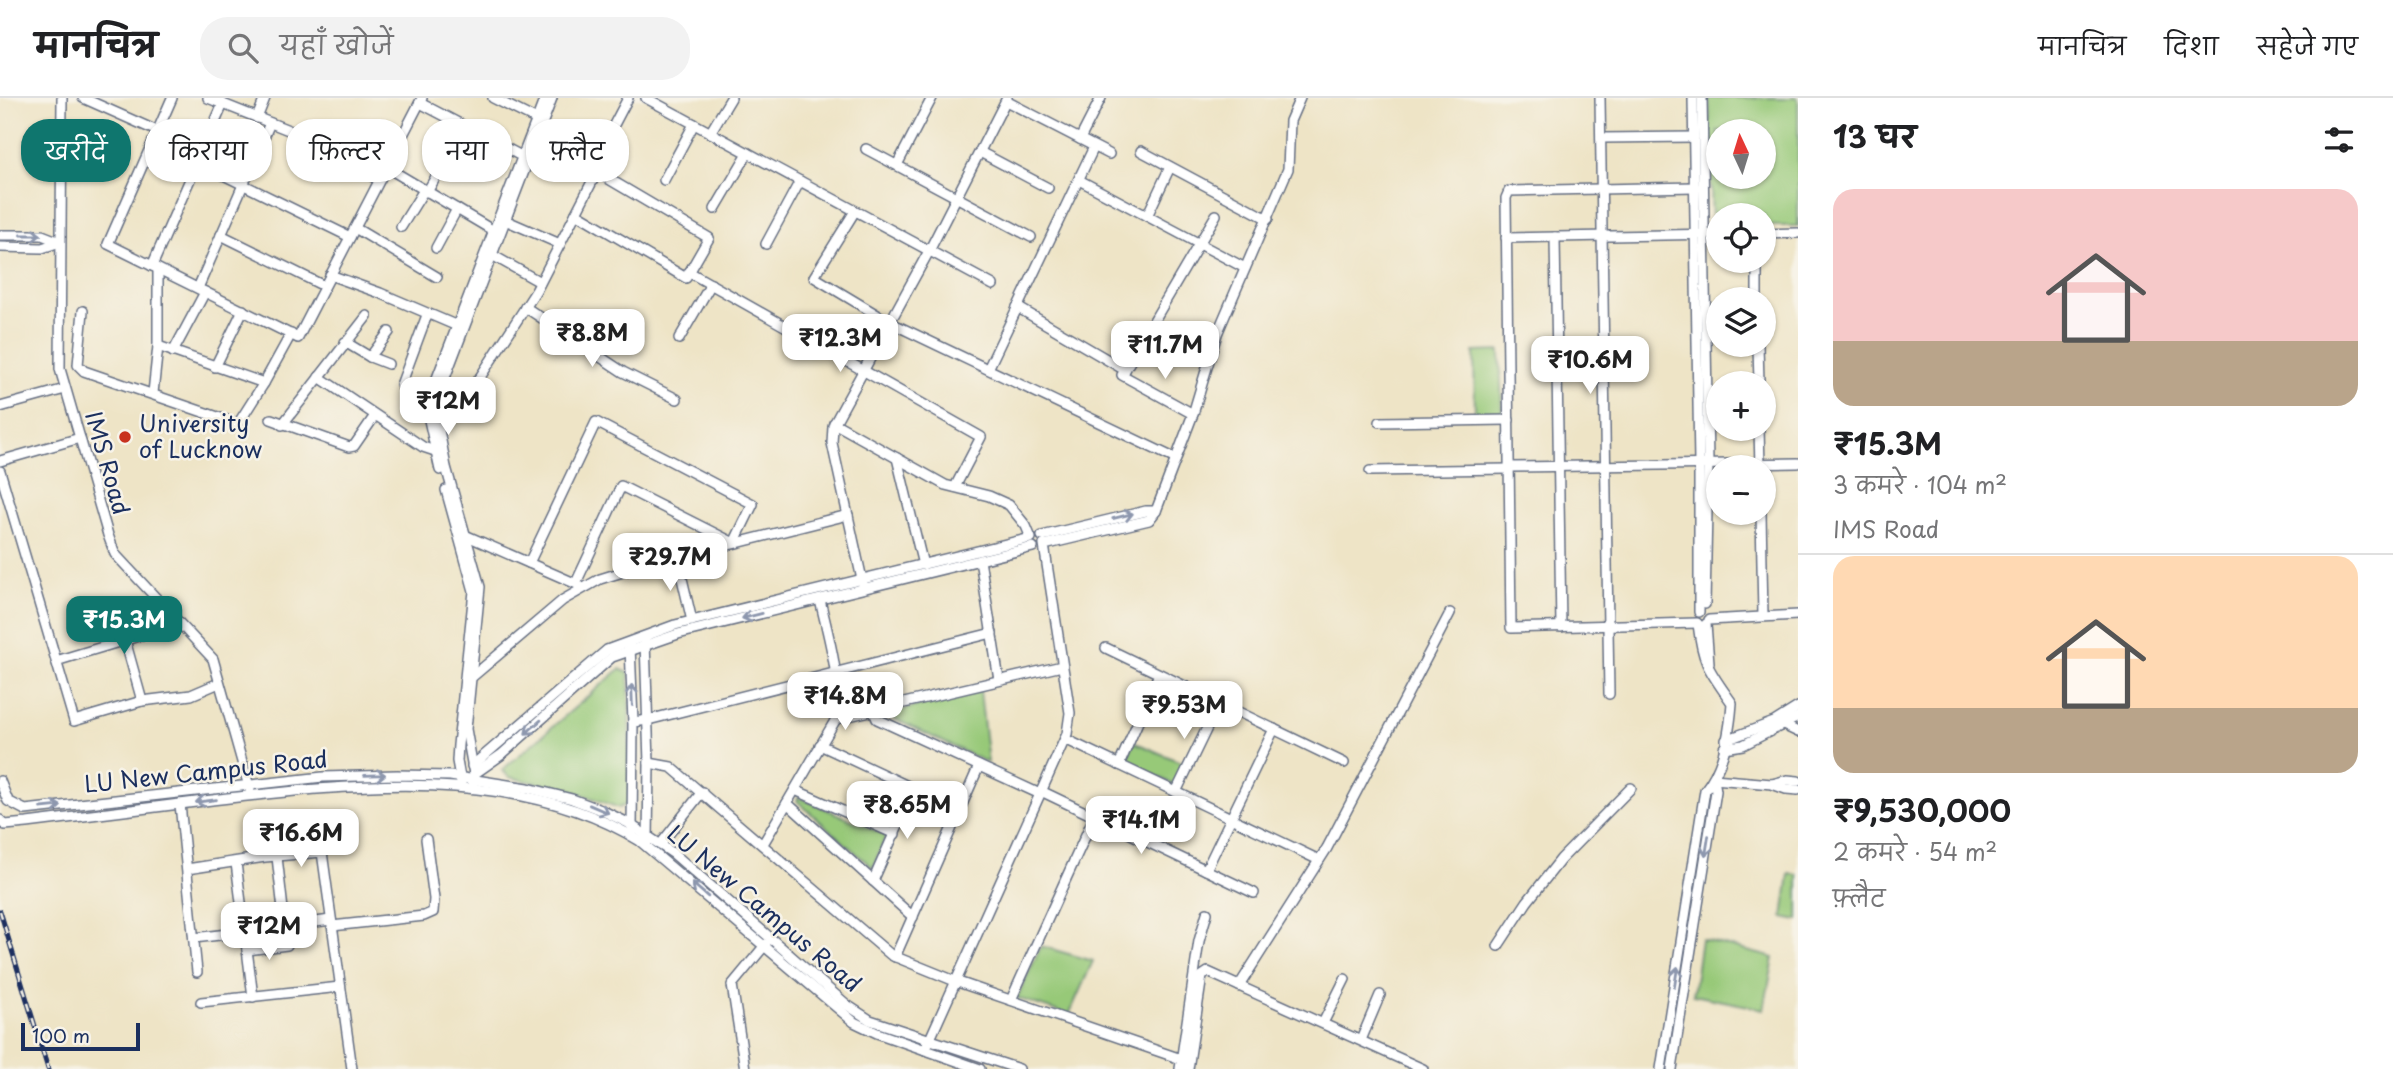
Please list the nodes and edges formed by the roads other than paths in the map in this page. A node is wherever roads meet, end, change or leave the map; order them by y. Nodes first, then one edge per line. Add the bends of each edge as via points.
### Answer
1 (62, 98) edge
2 (83, 98) edge
3 (172, 98) edge
4 (208, 98) edge
5 (265, 98) edge
6 (493, 98) edge
7 (545, 98) edge
8 (552, 98) edge
9 (628, 98) edge
10 (646, 98) edge
11 (731, 98) edge
12 (932, 98) edge
13 (1101, 98) edge
14 (1300, 98) edge
15 (1600, 98) edge
16 (1693, 98) edge
17 (1702, 98) edge
18 (1007, 99) edge
19 (421, 100) edge
20 (223, 104) junction
21 (257, 118) joint
22 (162, 119) edge
23 (216, 119) edge
24 (535, 119) edge
25 (540, 119) edge
26 (540, 119) edge
27 (617, 119) edge
28 (694, 124) junction
29 (408, 125) edge
30 (145, 126) edge
31 (710, 133) junction
32 (1694, 137) junction
33 (1601, 138) junction
34 (1080, 139) junction
35 (1094, 147) junction
36 (866, 149) dead end
37 (1141, 151) dead end
38 (980, 152) junction
39 (748, 153) junction
40 (1109, 154) dead end
41 (525, 158) junction
42 (145, 159) edge
43 (897, 165) junction
44 (1170, 167) junction
45 (408, 180) edge
46 (664, 180) dead end
47 (1079, 180) junction
48 (800, 181) junction
49 (189, 182) edge
50 (240, 182) edge
51 (378, 182) edge
52 (432, 182) edge
53 (592, 182) edge
54 (613, 182) edge
55 (244, 184) junction
56 (1695, 187) junction
57 (1048, 188) dead end
58 (1602, 189) junction
59 (426, 191) junction
60 (957, 197) junction
61 (457, 209) junction
62 (715, 209) dead end
63 (855, 211) junction
64 (576, 213) junction
65 (1216, 215) dead end
66 (1147, 216) junction
67 (1268, 219) junction
68 (505, 220) junction
69 (401, 227) dead end
70 (352, 233) junction
71 (496, 233) junction
72 (1798, 233) edge
73 (1776, 234) edge
74 (0, 235) edge
75 (221, 235) junction
76 (1700, 235) junction
77 (1706, 235) edge
78 (1603, 236) junction
79 (1031, 237) dead end
80 (1555, 237) junction
81 (1506, 238) junction
82 (60, 242) junction
83 (560, 244) junction
84 (766, 244) dead end
85 (1199, 245) junction
86 (0, 247) edge
87 (436, 248) dead end
88 (929, 251) junction
89 (492, 255) junction
90 (155, 267) junction
91 (1245, 268) junction
92 (689, 272) junction
93 (330, 275) junction
94 (437, 277) dead end
95 (540, 282) junction
96 (711, 284) junction
97 (993, 285) dead end
98 (324, 286) junction
99 (201, 290) junction
100 (525, 307) junction
101 (1017, 307) junction
102 (243, 310) junction
103 (83, 311) dead end
104 (427, 314) junction
105 (367, 316) dead end
106 (889, 322) junction
107 (460, 328) junction
108 (389, 332) dead end
109 (291, 334) junction
110 (679, 339) dead end
111 (345, 342) junction
112 (158, 346) junction
113 (173, 352) junction
114 (370, 357) junction
115 (388, 364) dead end
116 (215, 366) junction
117 (988, 369) junction
118 (863, 370) junction
119 (1125, 370) junction
120 (319, 377) junction
121 (264, 383) junction
122 (401, 385) dead end
123 (65, 389) junction
124 (153, 393) junction
125 (677, 399) dead end
126 (0, 408) edge
127 (1193, 414) junction
128 (374, 417) junction
129 (271, 419) dead end
130 (1508, 420) junction
131 (1380, 422) dead end
132 (834, 423) junction
133 (282, 425) junction
134 (438, 431) junction
135 (80, 438) junction
136 (439, 452) junction
137 (897, 458) junction
138 (1176, 459) junction
139 (0, 461) edge
140 (1798, 463) edge
141 (1704, 464) junction
142 (1776, 464) edge
143 (1558, 466) junction
144 (1606, 466) junction
145 (1509, 468) junction
146 (0, 471) edge
147 (1370, 471) dead end
148 (955, 487) junction
149 (453, 504) junction
150 (848, 515) junction
151 (1761, 525) edge
152 (465, 535) junction
153 (1043, 540) junction
154 (734, 543) junction
155 (1032, 543) junction
156 (677, 557) junction
157 (980, 560) junction
158 (528, 563) junction
159 (923, 565) junction
160 (863, 584) junction
161 (581, 586) junction
162 (820, 600) junction
163 (477, 604) junction
164 (1450, 613) dead end
165 (1798, 615) edge
166 (1763, 616) junction
167 (1702, 619) junction
168 (176, 620) junction
169 (692, 621) junction
170 (1561, 627) junction
171 (1608, 627) junction
172 (992, 633) junction
173 (645, 636) junction
174 (125, 640) junction
175 (630, 647) junction
176 (645, 647) junction
177 (1106, 648) dead end
178 (56, 661) junction
179 (1062, 666) junction
180 (836, 672) junction
181 (1159, 674) junction
182 (472, 677) junction
183 (999, 680) junction
184 (219, 683) junction
185 (1609, 694) dead end
186 (142, 701) junction
187 (1219, 702) junction
188 (1798, 708) edge
189 (873, 710) junction
190 (1798, 718) edge
191 (836, 719) junction
192 (648, 720) junction
193 (633, 722) junction
194 (1774, 722) junction
195 (1785, 725) junction
196 (1274, 729) junction
197 (1798, 732) edge
198 (1065, 739) junction
199 (1725, 744) junction
200 (458, 745) junction
201 (468, 745) junction
202 (820, 745) junction
203 (649, 763) junction
204 (1344, 763) dead end
205 (1119, 765) junction
206 (979, 766) junction
207 (473, 777) junction
208 (1714, 779) junction
209 (0, 781) edge
210 (1798, 781) edge
211 (461, 783) junction
212 (1772, 784) junction
213 (1631, 788) dead end
214 (914, 789) junction
215 (250, 790) junction
216 (795, 790) junction
217 (1798, 790) edge
218 (702, 792) junction
219 (1176, 792) junction
220 (1041, 793) junction
221 (787, 803) junction
222 (180, 804) junction
223 (960, 810) junction
224 (1094, 817) junction
225 (1231, 818) junction
226 (0, 820) edge
227 (632, 832) junction
228 (895, 834) junction
229 (426, 839) dead end
230 (648, 842) junction
231 (763, 844) junction
232 (660, 845) junction
233 (276, 857) junction
234 (1319, 860) junction
235 (236, 863) junction
236 (187, 869) junction
237 (1206, 870) junction
238 (873, 881) junction
239 (1254, 893) dead end
240 (1207, 913) dead end
241 (913, 917) junction
242 (331, 923) junction
243 (285, 926) junction
244 (245, 932) junction
245 (194, 938) junction
246 (768, 942) junction
247 (1498, 946) dead end
248 (247, 950) junction
249 (895, 957) junction
250 (197, 972) dead end
251 (1345, 979) dead end
252 (956, 981) junction
253 (1240, 986) junction
254 (340, 987) junction
255 (1380, 995) dead end
256 (253, 997) junction
257 (1011, 1000) junction
258 (201, 1002) dead end
259 (1669, 1020) junction
260 (1323, 1023) junction
261 (1680, 1023) junction
262 (1361, 1040) junction
263 (927, 1045) junction
264 (1181, 1059) junction
265 (352, 1069) edge
266 (744, 1069) edge
267 (980, 1069) edge
268 (1019, 1069) edge
269 (1180, 1069) edge
270 (1188, 1069) edge
271 (1423, 1069) edge
272 (1661, 1069) edge
273 (1672, 1069) edge

1 - 82 street, IMS Road
2 - 30 street
3 - 22 street
4 - 20 street
5 - 21 street
6 - 24 street
7 - 25 street
8 - 26 street
9 - 27 street
10 - 28 street
11 - 31 street
12 - 43 street
13 - 34 street
14 - 67 street via 1290,121 1288,169
15 - 33 street
16 - 32 street
17 - 76 street
18 - 34 street
18 - 38 street
19 - 29 street
19 - 41 street
20 - 21 street
20 - 23 street
28 - 31 street
28 - 46 street
31 - 39 street
32 - 33 street
32 - 56 street
33 - 58 street
34 - 35 street
35 - 40 street
35 - 47 street
36 - 43 street
37 - 44 street
38 - 57 street
38 - 60 street
39 - 48 street
39 - 62 street
41 - 68 street
41 - 71 street
42 - 90 street via 108,244
43 - 60 street
44 - 66 street
44 - 67 street
45 - 59 street
47 - 66 street
47 - 101 street
48 - 63 street
48 - 84 street
49 - 90 street
50 - 55 street
51 - 70 street
52 - 59 street
53 - 64 street
54 - 92 street via 709,238
55 - 70 street
55 - 75 street
56 - 58 street
56 - 76 street
58 - 78 street
58 - 81 street via 1509,191
59 - 61 street
59 - 69 street
60 - 79 street
60 - 88 street
61 - 71 street
61 - 87 street
63 - 88 street
63 - 106 street via 814,277
64 - 83 street
64 - 92 street via 686,278
65 - 85 street
66 - 85 street
67 - 91 street
68 - 71 street
68 - 83 street
70 - 93 street
70 - 94 street
71 - 89 street
71 - 107 street
72 - 73 street
74 -> 82 street via 42,235
75 - 98 street
75 - 99 street
76 - 77 street
76 - 78 street
76 - 141 street
78 - 80 street
78 - 144 street
80 - 81 street
80 - 143 street
81 - 130 street
82 - 86 street via 42,248
82 - 123 street, IMS Road via 60,369
83 - 95 street
85 - 91 street
85 - 119 street
88 - 97 street
88 - 106 street
89 - 95 street
89 - 107 street
90 - 99 street
90 - 112 street
91 - 127 street via 1217,334
92 - 96 street
93 - 98 street
93 - 104 street
95 - 100 street
96 - 110 street
96 - 118 street
98 - 109 street via 298,338
99 - 102 street
99 - 113 street
100 - 125 street via 623,372
100 - 134 street via 475,385
101 - 117 street
101 - 119 street
102 - 109 street
102 - 116 street
103 - 124 street via 78,365 83,371
104 - 107 street
104 - 122 street
105 - 111 street
106 - 117 street
106 - 118 street
107 - 134 street via 438,396
107 - 136 street via 432,391 429,420
108 - 114 street
109 - 121 street
111 - 114 street
111 - 120 street
112 - 113 street
112 - 124 street
113 - 116 street
114 - 115 street
116 - 121 street
117 - 138 street
118 - 132 street
118 - 148 street via 981,437
119 - 127 street via 1122,375
120 - 128 street
120 - 133 street
121 - 124 street via 238,424
123 - 126 street
123 - 135 street, IMS Road
127 - 138 street
128 - 133 street via 349,447
128 - 136 street
129 - 133 street
130 - 131 street
130 - 145 street
132 - 137 street
132 - 150 street via 832,443
134 - 136 street
135 - 139 street
135 - 168 street, IMS Road via 116,554
136 - 149 street
137 - 148 street
137 - 159 street
138 - 153 street via 1149,520
140 - 142 street
141 - 144 street
141 - 167 street
143 - 144 street
143 - 145 street
143 - 170 street
144 - 171 street
145 - 147 street
145 - 170 street via 1511,628
146 - 178 street
148 - 155 street via 1009,505 1026,526
149 - 152 street
149 - 163 street
150 - 154 street
150 - 160 street
151 - 166 street
152 - 158 street
152 - 163 street via 480,587
153 - 155 street via 1040,548
153 - 179 street
154 - 156 street
154 - 158 street via 753,504 596,422
154 - 161 street via 621,486
155 - 157 street
155 - 159 street
156 - 161 street
156 - 169 street
157 - 160 street
157 - 172 street
158 - 161 street
159 - 160 street
160 - 162 street
160 - 169 street
161 - 182 street
162 -> 176 street via 678,634
162 - 180 street
163 - 182 street
163 - 200 street
164 - 234 street
165 - 166 street
166 - 167 street
167 - 171 street
167 - 199 street via 1701,651 1709,672 1732,703
168 - 174 street
168 - 184 street, IMS Road via 212,659
169 - 173 street
170 - 171 street
171 - 185 street
172 - 180 street
172 - 183 street
173 - 175 street
173 - 176 street
174 - 178 street
174 - 186 street
175 - 176 street
193 -> 175 street
175 - 207 street via 612,657
176 - 192 street
177 - 181 street
178 - 186 street via 74,721
179 - 183 street
179 - 198 street via 1070,713
180 - 191 street
180 - 192 street
181 - 187 street
181 - 205 street
182 - 201 street
183 - 189 street
184 - 186 street via 191,695
184 - 215 street, IMS Road
187 - 196 street
187 - 219 street
188 - 194 street
189 - 191 street
189 - 206 street via 877,719
190 - 195 street
191 - 202 street
192 - 193 street
192 - 203 street
193 - 227 street
194 - 195 street
194 - 199 street
195 - 197 street
195 - 199 street via 1743,745
196 - 204 street
196 - 225 street
198 - 205 street
198 - 220 street
199 - 208 street
200 - 201 street
200 - 211 street
201 - 207 street
202 - 214 street
202 - 216 street
203 - 218 street via 671,767
203 - 230 street
205 - 219 street
206 - 220 street
206 - 223 street
207 - 211 street, LU New Campus Road
207 - 227 street, LU New Campus Road via 572,799 601,810
208 - 212 street
259 -> 208 street via 1705,790
208 -> 261 street via 1716,791
209 -> 215 street, LU New Campus Road via 8,801 25,810
210 - 212 street
211 - 215 street, LU New Campus Road via 397,775 323,777
212 - 217 street
213 - 247 street via 1561,859
214 - 223 street
214 - 228 street
215 -> 222 street, LU New Campus Road
216 - 221 street
216 - 228 street
218 - 231 street
218 - 232 street
219 - 225 street
220 - 224 street
220 - 252 street
221 - 231 street
221 - 238 street
222 - 226 street, LU New Campus Road via 5,825
222 - 236 street
223 - 241 street
224 - 237 street
224 - 257 street
225 - 234 street
225 - 237 street
227 - 230 street, LU New Campus Road
228 - 238 street
229 - 242 street via 433,912
230 - 232 street, LU New Campus Road
246 -> 230 street, LU New Campus Road
231 - 249 street
232 - 246 street, LU New Campus Road
233 - 235 street
233 - 242 street via 322,852
233 - 243 street
234 - 253 street
235 - 236 street
235 - 244 street
236 - 245 street
237 - 239 street
238 - 241 street
240 - 264 street
241 - 249 street
242 - 243 street
242 - 254 street
243 - 248 street via 287,944
244 - 245 street
244 - 248 street
245 - 250 street
246 - 263 street, LU New Campus Road via 854,1022 877,1033
246 - 266 street via 732,985
248 - 256 street
249 - 252 street
251 - 260 street
252 - 257 street
252 - 263 street
253 - 260 street
253 - 270 street via 1208,972 1202,976
254 - 256 street
254 - 265 street
255 - 262 street
256 - 258 street
257 - 264 street
259 - 261 street
259 - 272 street
260 - 262 street
261 - 273 street
262 - 271 street
263 - 267 street, LU New Campus Road
263 - 268 street, LU New Campus Road
264 - 269 street

